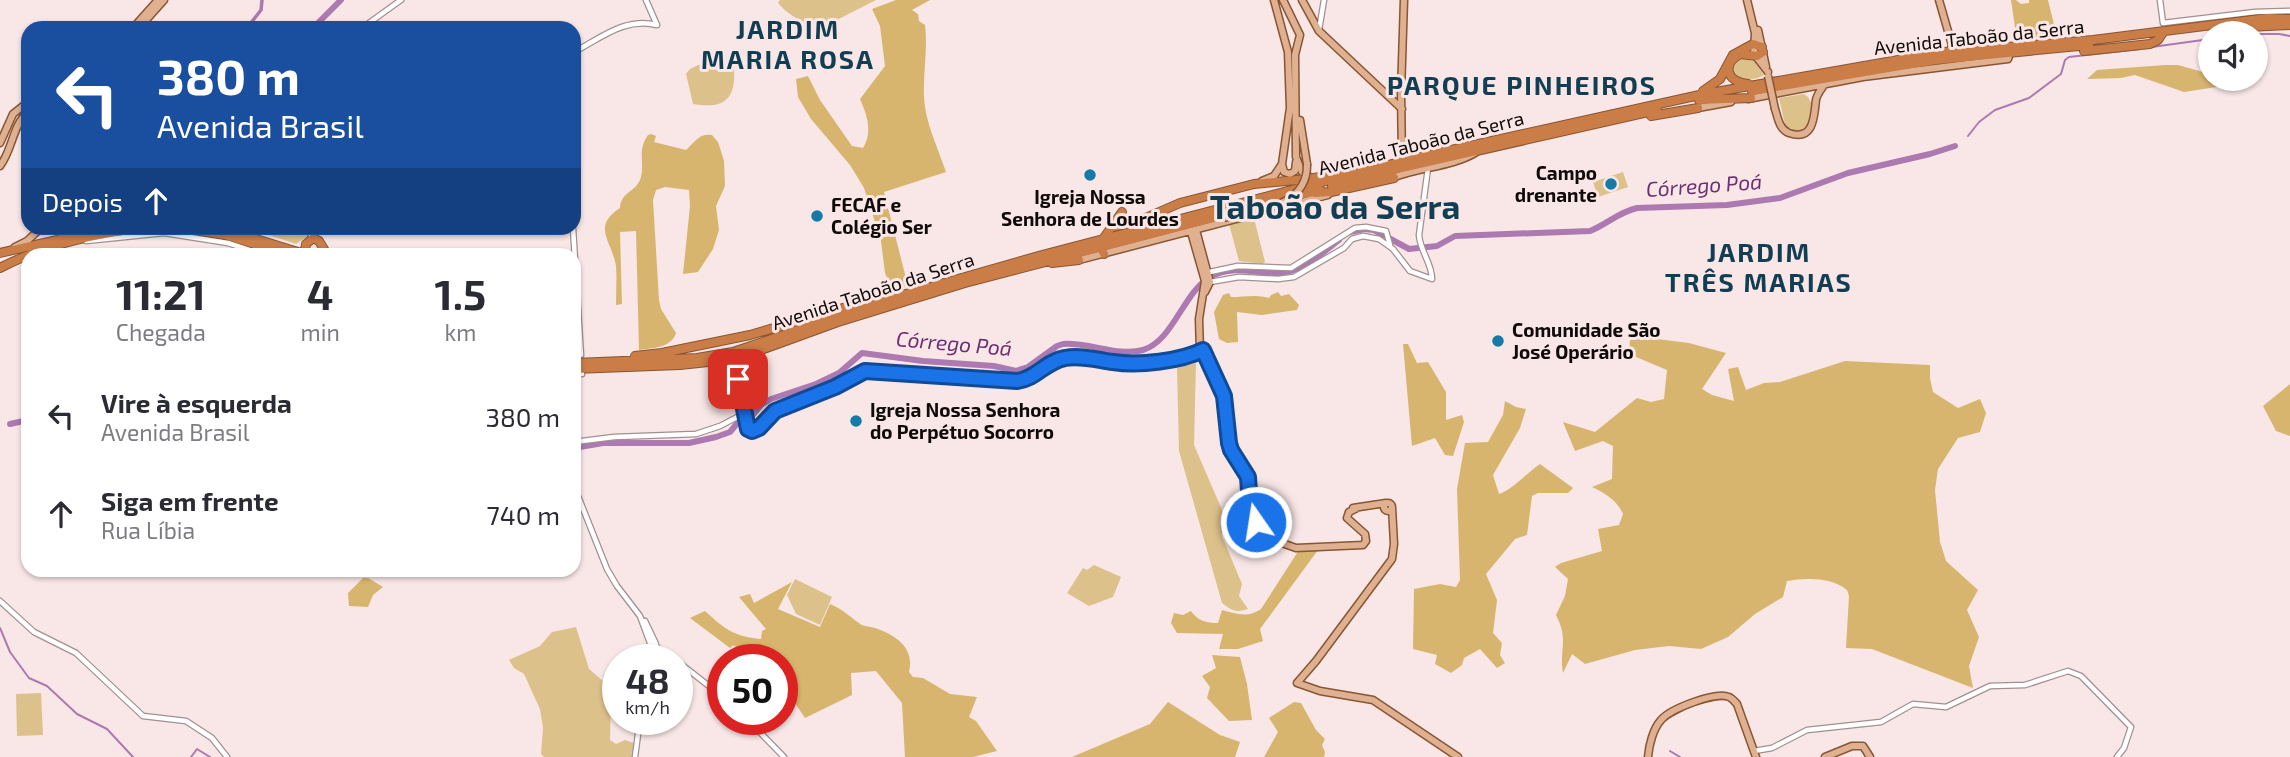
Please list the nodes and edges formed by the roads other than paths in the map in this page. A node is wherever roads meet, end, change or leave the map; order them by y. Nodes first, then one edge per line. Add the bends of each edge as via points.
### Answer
1 (158, 0) edge
2 (164, 0) edge
3 (401, 0) edge
4 (646, 0) edge
5 (1275, 0) edge
6 (1283, 0) edge
7 (1302, 0) edge
8 (1324, 0) edge
9 (1404, 0) edge
10 (1749, 0) edge
11 (1939, 0) edge
12 (2160, 0) edge
13 (2290, 11) edge
14 (2290, 19) edge
15 (139, 21) edge
16 (145, 21) edge
17 (370, 21) edge
18 (2223, 21) edge
19 (2238, 21) edge
20 (1296, 23) junction
21 (2198, 25) edge
22 (2268, 25) edge
23 (2290, 26) edge
24 (1281, 30) junction
25 (1319, 31) junction
26 (2161, 31) junction
27 (581, 48) edge
28 (1758, 50) junction
29 (2010, 52) junction
30 (1951, 56) junction
31 (1891, 67) junction
32 (1863, 77) junction
33 (1758, 84) junction
34 (1824, 85) junction
35 (1814, 88) junction
36 (1803, 90) junction
37 (1401, 95) junction
38 (1389, 96) junction
39 (1686, 98) junction
40 (1751, 98) joint
41 (1814, 99) junction
42 (1698, 104) junction
43 (1297, 105) junction
44 (21, 108) edge
45 (1403, 111) junction
46 (21, 121) edge
47 (0, 143) edge
48 (1480, 150) junction
49 (8, 153) junction
50 (0, 155) edge
51 (1296, 157) junction
52 (1282, 164) junction
53 (0, 166) edge
54 (1428, 167) junction
55 (1369, 170) junction
56 (1399, 171) junction
57 (1315, 178) junction
58 (1254, 184) junction
59 (1192, 200) junction
60 (1196, 230) junction
61 (1133, 232) junction
62 (67, 235) edge
63 (98, 235) edge
64 (142, 235) edge
65 (177, 235) edge
66 (217, 235) edge
67 (237, 235) edge
68 (314, 235) edge
69 (322, 235) edge
70 (37, 240) edge
71 (75, 241) junction
72 (305, 242) junction
73 (1390, 245) junction
74 (321, 246) joint
75 (1102, 246) junction
76 (243, 248) edge
77 (267, 248) edge
78 (268, 248) edge
79 (298, 248) edge
80 (302, 248) edge
81 (306, 248) edge
82 (21, 250) edge
83 (1352, 250) dead end
84 (1335, 251) junction
85 (21, 252) edge
86 (0, 253) edge
87 (1079, 260) joint
88 (0, 262) edge
89 (1039, 262) junction
90 (0, 268) edge
91 (1206, 278) junction
92 (965, 283) junction
93 (958, 291) dead end
94 (908, 293) junction
95 (811, 312) dead end
96 (764, 331) junction
97 (1202, 353) junction
98 (719, 361) junction
99 (581, 365) edge
100 (581, 366) edge
101 (581, 366) edge
102 (745, 414) junction
103 (581, 441) edge
104 (581, 503) edge
105 (581, 505) edge
106 (1357, 508) junction
107 (585, 512) junction
108 (1354, 545) junction
109 (0, 601) edge
110 (651, 641) junction
111 (650, 644) edge
112 (655, 644) edge
113 (693, 673) edge
114 (707, 684) edge
115 (638, 735) edge
116 (763, 735) edge
117 (1755, 754) edge
118 (227, 757) edge
119 (635, 757) edge
120 (784, 757) edge
121 (1458, 757) edge
122 (1647, 757) edge
123 (1825, 757) edge
124 (1870, 757) edge
125 (2117, 757) edge

1 - 15 main road
2 - 16 main road
3 - 17 street
4 - 27 street via 657,25 626,24
5 - 24 main road
6 - 20 main road
7 - 25 main road
8 - 25 street
9 - 37 main road
10 - 28 main road
11 - 30 main road
12 - 26 street
13 - 18 street
14 - 19 highway, Avenida Taboão da Serra
20 - 24 main road via 1285,21
20 - 43 main road via 1300,34 1295,55
21 - 26 highway, Avenida Taboão da Serra
22 - 23 highway, Avenida Taboão da Serra
24 - 52 main road via 1289,60 1290,108
25 - 38 main road
26 - 29 highway, Avenida Taboão da Serra
26 - 29 highway, Avenida Taboão da Serra
28 - 33 highway via 1737,56 1729,71 1736,82
28 - 39 highway via 1733,55 1711,88
28 - 41 main road, bridge via 1785,131 1807,131 1814,121
29 - 30 highway, Avenida Taboão da Serra
29 - 30 main road
29 - 30 highway, Avenida Taboão da Serra
30 - 31 highway, Avenida Taboão da Serra
30 - 32 main road
30 - 33 highway, Avenida Taboão da Serra
31 - 32 highway
31 - 42 highway, Avenida Taboão da Serra
32 - 34 main road
33 - 39 highway, Avenida Taboão da Serra
34 - 35 main road
34 - 41 main road
35 - 36 main road
35 - 41 main road
36 - 40 main road
36 - 41 main road
37 - 38 main road
37 - 45 main road
38 - 45 main road
39 - 56 highway, Avenida Taboão da Serra via 1552,126
40 - 42 highway
42 - 48 highway, Avenida Taboão da Serra
43 - 51 main road
43 - 60 main road, bridge via 1307,164 1303,185 1279,204
44 - 47 main road
45 - 56 main road
46 - 49 main road
48 - 54 main road via 1464,159
48 - 56 highway, Avenida Taboão da Serra
49 - 50 main road
49 - 53 main road
51 - 52 main road via 1294,173 1284,172
51 - 57 main road via 1303,174
52 - 58 main road via 1274,176
54 - 56 main road
54 - 73 street via 1419,235 1432,279 1410,271
55 - 56 highway, Avenida Taboão da Serra
55 - 57 highway
55 - 61 highway, Avenida Taboão da Serra
56 - 60 main road
56 - 75 highway, Avenida Taboão da Serra via 1331,192 1309,193
57 - 58 highway
58 - 59 highway
59 - 61 highway
59 - 75 highway via 1128,223 1122,212
60 - 75 main road
60 - 91 main road
61 - 75 highway, Avenida Taboão da Serra
62 - 70 highway
63 - 71 highway
64 - 71 street
65 - 76 street
66 - 77 highway
67 - 78 highway
68 - 72 street
69 - 74 street
70 - 71 highway
70 - 86 highway
72 - 79 street
72 - 80 street
73 - 84 street via 1363,236
73 - 91 street via 1386,233 1355,228 1292,268 1238,266
74 - 81 highway via 312,238
75 - 87 main road
75 - 89 highway, Avenida Taboão da Serra
75 - 94 highway, Avenida Taboão da Serra
82 - 88 highway
83 - 84 street
84 - 91 street via 1294,277
85 - 90 highway
87 - 89 highway
89 - 92 highway, Avenida Taboão da Serra
91 - 97 main road via 1200,307
92 - 93 highway
92 - 98 highway, Avenida Taboão da Serra
94 - 96 highway via 852,304
94 - 100 highway, Avenida Taboão da Serra via 719,355
95 - 96 highway
96 - 99 highway
97 - 102 street via 1170,362 1118,363 1068,357 1017,381 874,370 775,411 759,428 749,431
97 - 108 main road via 1226,402 1231,450 1248,477 1253,517 1266,533 1286,545
98 - 101 highway, Avenida Taboão da Serra
98 - 102 street via 736,365
102 - 103 street via 696,433
104 - 107 street
105 - 107 street
106 - 108 main road via 1346,509 1345,519 1361,534
106 - 108 main road via 1347,518 1365,534 1366,541
106 - 121 main road via 1387,507 1394,551 1297,683 1373,700
107 - 110 street via 607,569
109 - 118 street via 34,632 76,653 143,716 186,721 208,734
110 - 111 street
110 - 112 street
113 - 114 street
115 - 119 street
116 - 120 street
117 - 122 main road via 1737,704 1723,696 1681,706 1664,716
117 - 125 street via 1812,729 1881,722 1913,704 1946,707 1990,686 2025,685 2068,671 2081,676 2131,727
123 - 124 main road via 1856,745 1863,746

